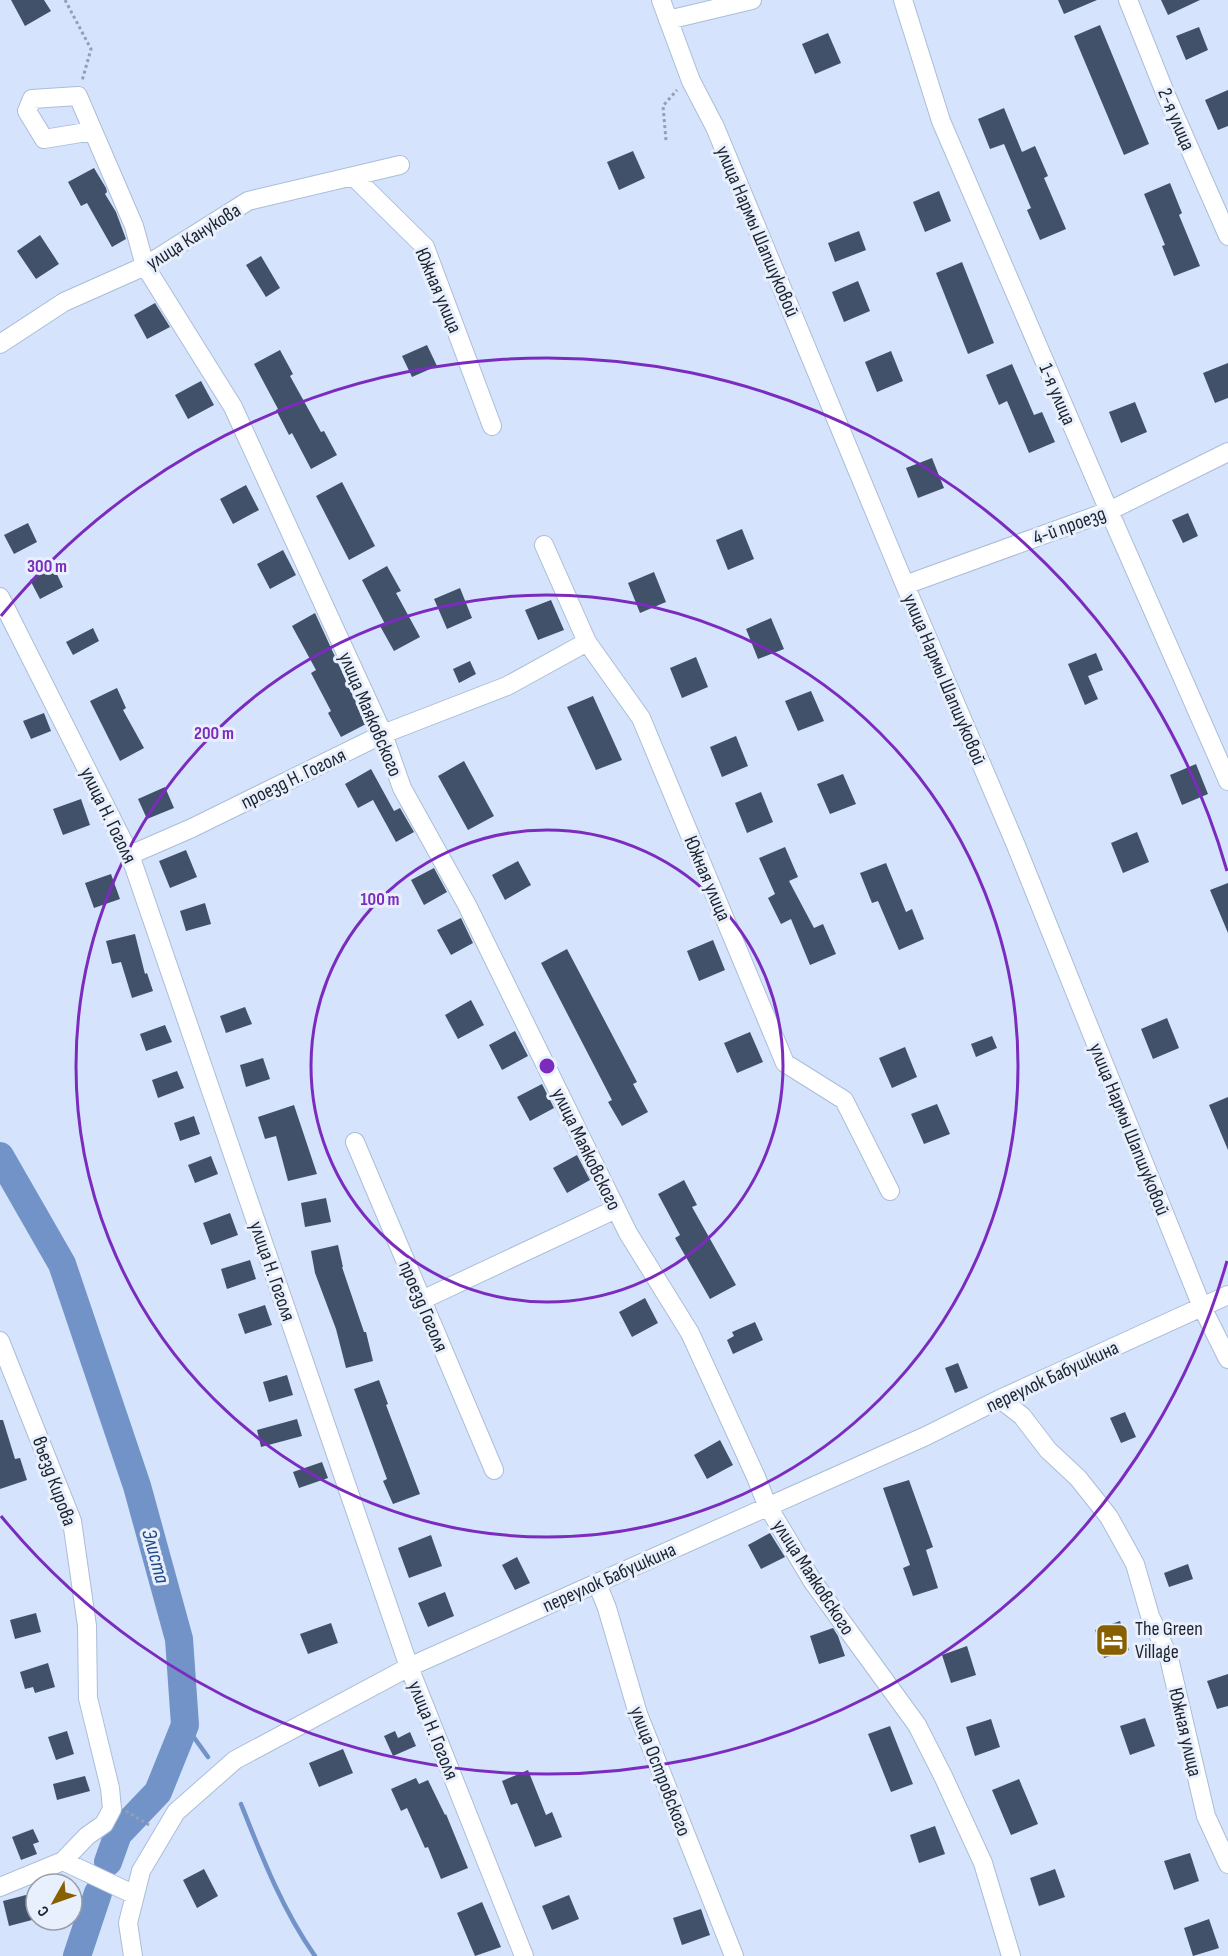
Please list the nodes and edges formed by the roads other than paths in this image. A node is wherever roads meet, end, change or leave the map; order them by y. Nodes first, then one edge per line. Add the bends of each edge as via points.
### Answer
1 (661, 0) edge
2 (752, 0) edge
3 (903, 0) edge
4 (1128, 0) edge
5 (668, 20) junction
6 (93, 131) junction
7 (400, 165) dead end
8 (353, 176) junction
9 (1228, 236) edge
10 (145, 266) junction
11 (0, 344) edge
12 (492, 426) dead end
13 (1228, 452) edge
14 (1109, 512) junction
15 (544, 545) dead end
16 (905, 585) junction
17 (0, 597) edge
18 (587, 642) junction
19 (383, 734) junction
20 (1228, 781) edge
21 (130, 855) junction
22 (355, 1142) dead end
23 (890, 1191) dead end
24 (616, 1209) junction
25 (1228, 1295) edge
26 (422, 1300) junction
27 (1202, 1307) junction
28 (0, 1341) edge
29 (1228, 1359) edge
30 (1000, 1399) junction
31 (494, 1470) dead end
32 (767, 1505) junction
33 (597, 1583) junction
34 (410, 1667) junction
35 (63, 1861) junction
36 (1228, 1864) edge
37 (0, 1887) edge
38 (135, 1894) junction
39 (133, 1956) edge
40 (524, 1956) edge
41 (734, 1956) edge
42 (1011, 1956) edge

1 - 5 street, улица Нармы Шапшуковой
2 - 5 street
3 - 14 street, 1-я улица via 941,121
4 - 9 street, 2-я улица
5 - 16 street, улица Нармы Шапшуковой
6 - 6 street, улица Маяковского via 44,139 27,111 32,99 78,96
6 - 10 street, улица Маяковского via 134,226
7 - 8 street, улица Канукова
8 - 10 street, улица Канукова via 248,201
8 - 12 street, Южная улица via 425,247
10 - 11 street, улица Канукова via 64,302
10 - 19 street, улица Маяковского via 233,406
13 - 14 street, 4-й проезд
14 - 16 street, 4-й проезд
14 - 20 street, 1-я улица
15 - 18 street, Южная улица
16 - 27 street, улица Нармы Шапшуковой via 1015,843
17 - 21 street, улица Н. Гоголя
18 - 19 street, проезд Н. Гоголя via 507,686
18 - 23 street, Южная улица via 641,718 785,1063 844,1100
19 - 21 street, проезд Н. Гоголя
19 - 24 street, улица Маяковского via 402,788 467,904
21 - 34 street, улица Н. Гоголя
22 - 26 street, проезд Гоголя
24 - 26 street
24 - 32 street, улица Маяковского via 690,1333
25 - 27 street, переулок Бабушкина
26 - 31 street, проезд Гоголя
27 - 29 street, улица Нармы Шапшуковой
27 - 30 street, переулок Бабушкина
28 - 35 street, въезд Кирова via 72,1521 87,1626 88,1698 110,1788 112,1809 104,1824
30 - 32 street, переулок Бабушкина via 926,1436
30 - 36 street, Южная улица via 1022,1416 1048,1450 1078,1478 1109,1517 1134,1564 1168,1658 1206,1816
32 - 33 street, переулок Бабушкина
32 - 42 street, улица Маяковского via 813,1582 917,1725 983,1863
33 - 34 street, переулок Бабушкина
33 - 41 street, улица Островского via 638,1714
34 - 38 street, переулок Бабушкина via 235,1761 176,1812 141,1872
34 - 40 street, улица Н. Гоголя
35 - 37 street
35 - 38 street
38 - 39 street, переулок Бабушкина via 128,1923

